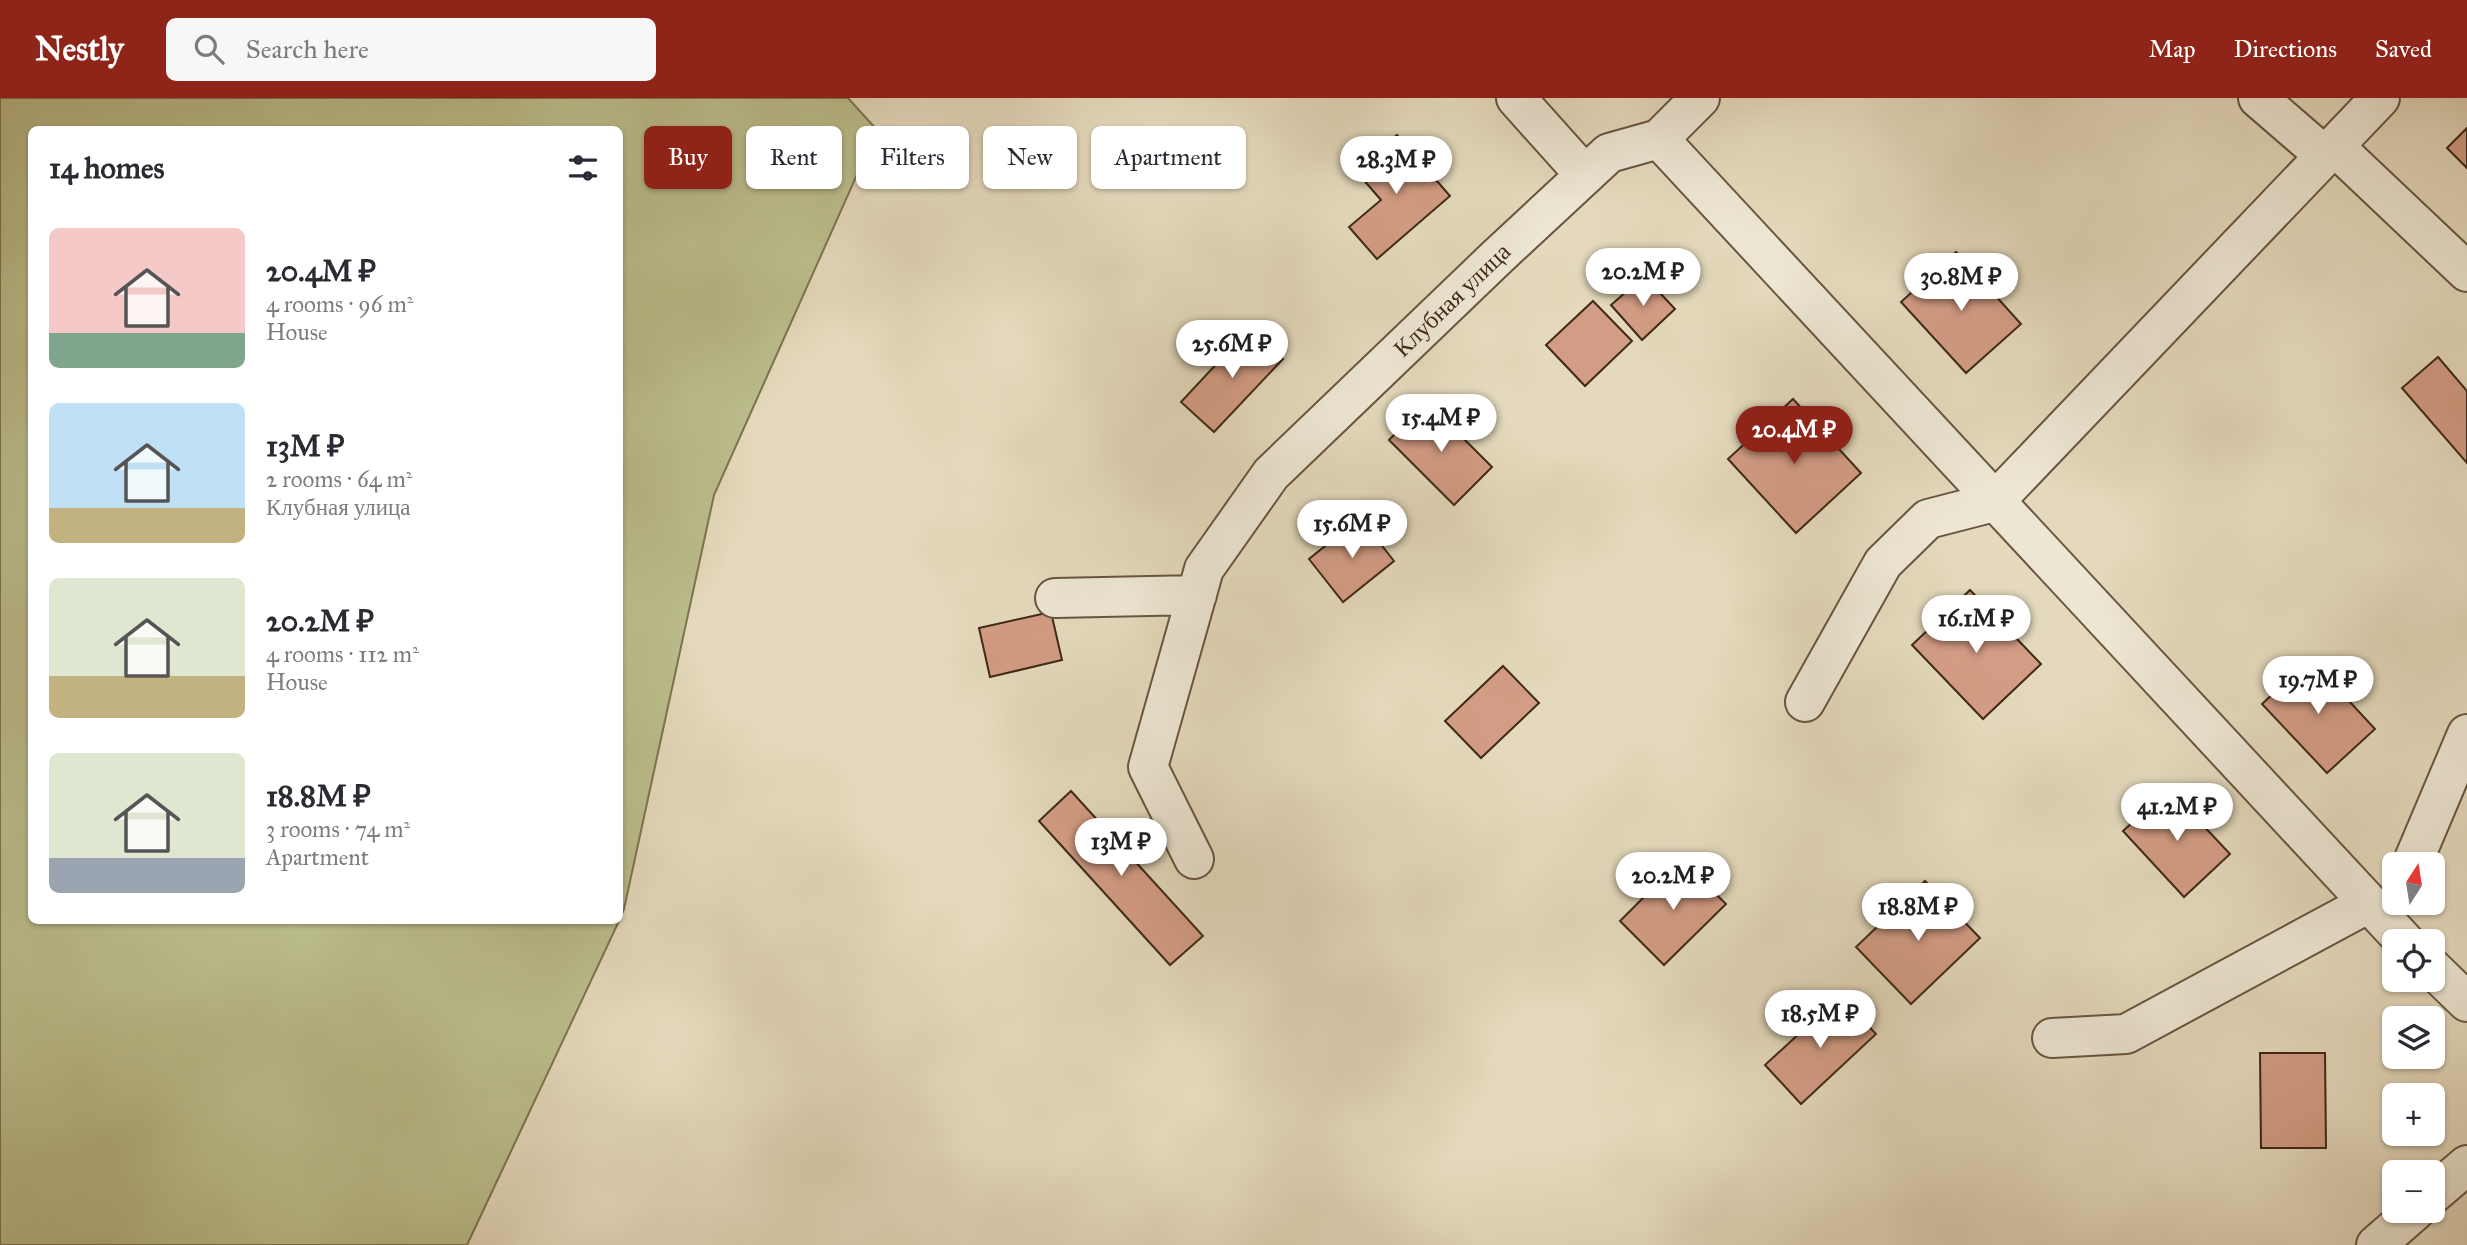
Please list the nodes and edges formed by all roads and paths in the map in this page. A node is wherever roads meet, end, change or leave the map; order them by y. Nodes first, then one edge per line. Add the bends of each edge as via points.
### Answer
1 (1516, 98) edge
2 (1700, 98) edge
3 (2258, 98) edge
4 (2380, 98) edge
5 (1659, 139) junction
6 (2330, 151) junction
7 (1585, 175) junction
8 (2467, 272) edge
9 (1994, 502) junction
10 (1201, 582) junction
11 (1055, 598) dead end
12 (1805, 702) dead end
13 (2467, 734) edge
14 (2417, 852) edge
15 (1194, 859) dead end
16 (2389, 918) edge
17 (2445, 981) edge
18 (2467, 1002) edge
19 (2052, 1038) dead end
20 (2467, 1165) edge
21 (2445, 1184) edge
22 (2401, 1223) edge
23 (2376, 1245) edge

1 - 7 street
2 - 5 street, Клубная улица
3 - 6 street
4 - 6 street
5 - 7 street, Клубная улица via 1609,153
5 - 9 street
6 - 8 street
6 - 9 street
7 - 10 street, Клубная улица via 1271,474
9 - 12 street via 1928,519 1883,563
9 - 16 street
10 - 11 street
10 - 15 street, Клубная улица via 1147,767
13 - 14 street
16 - 19 street via 2126,1034
17 - 18 street
20 - 21 street
22 - 23 street

